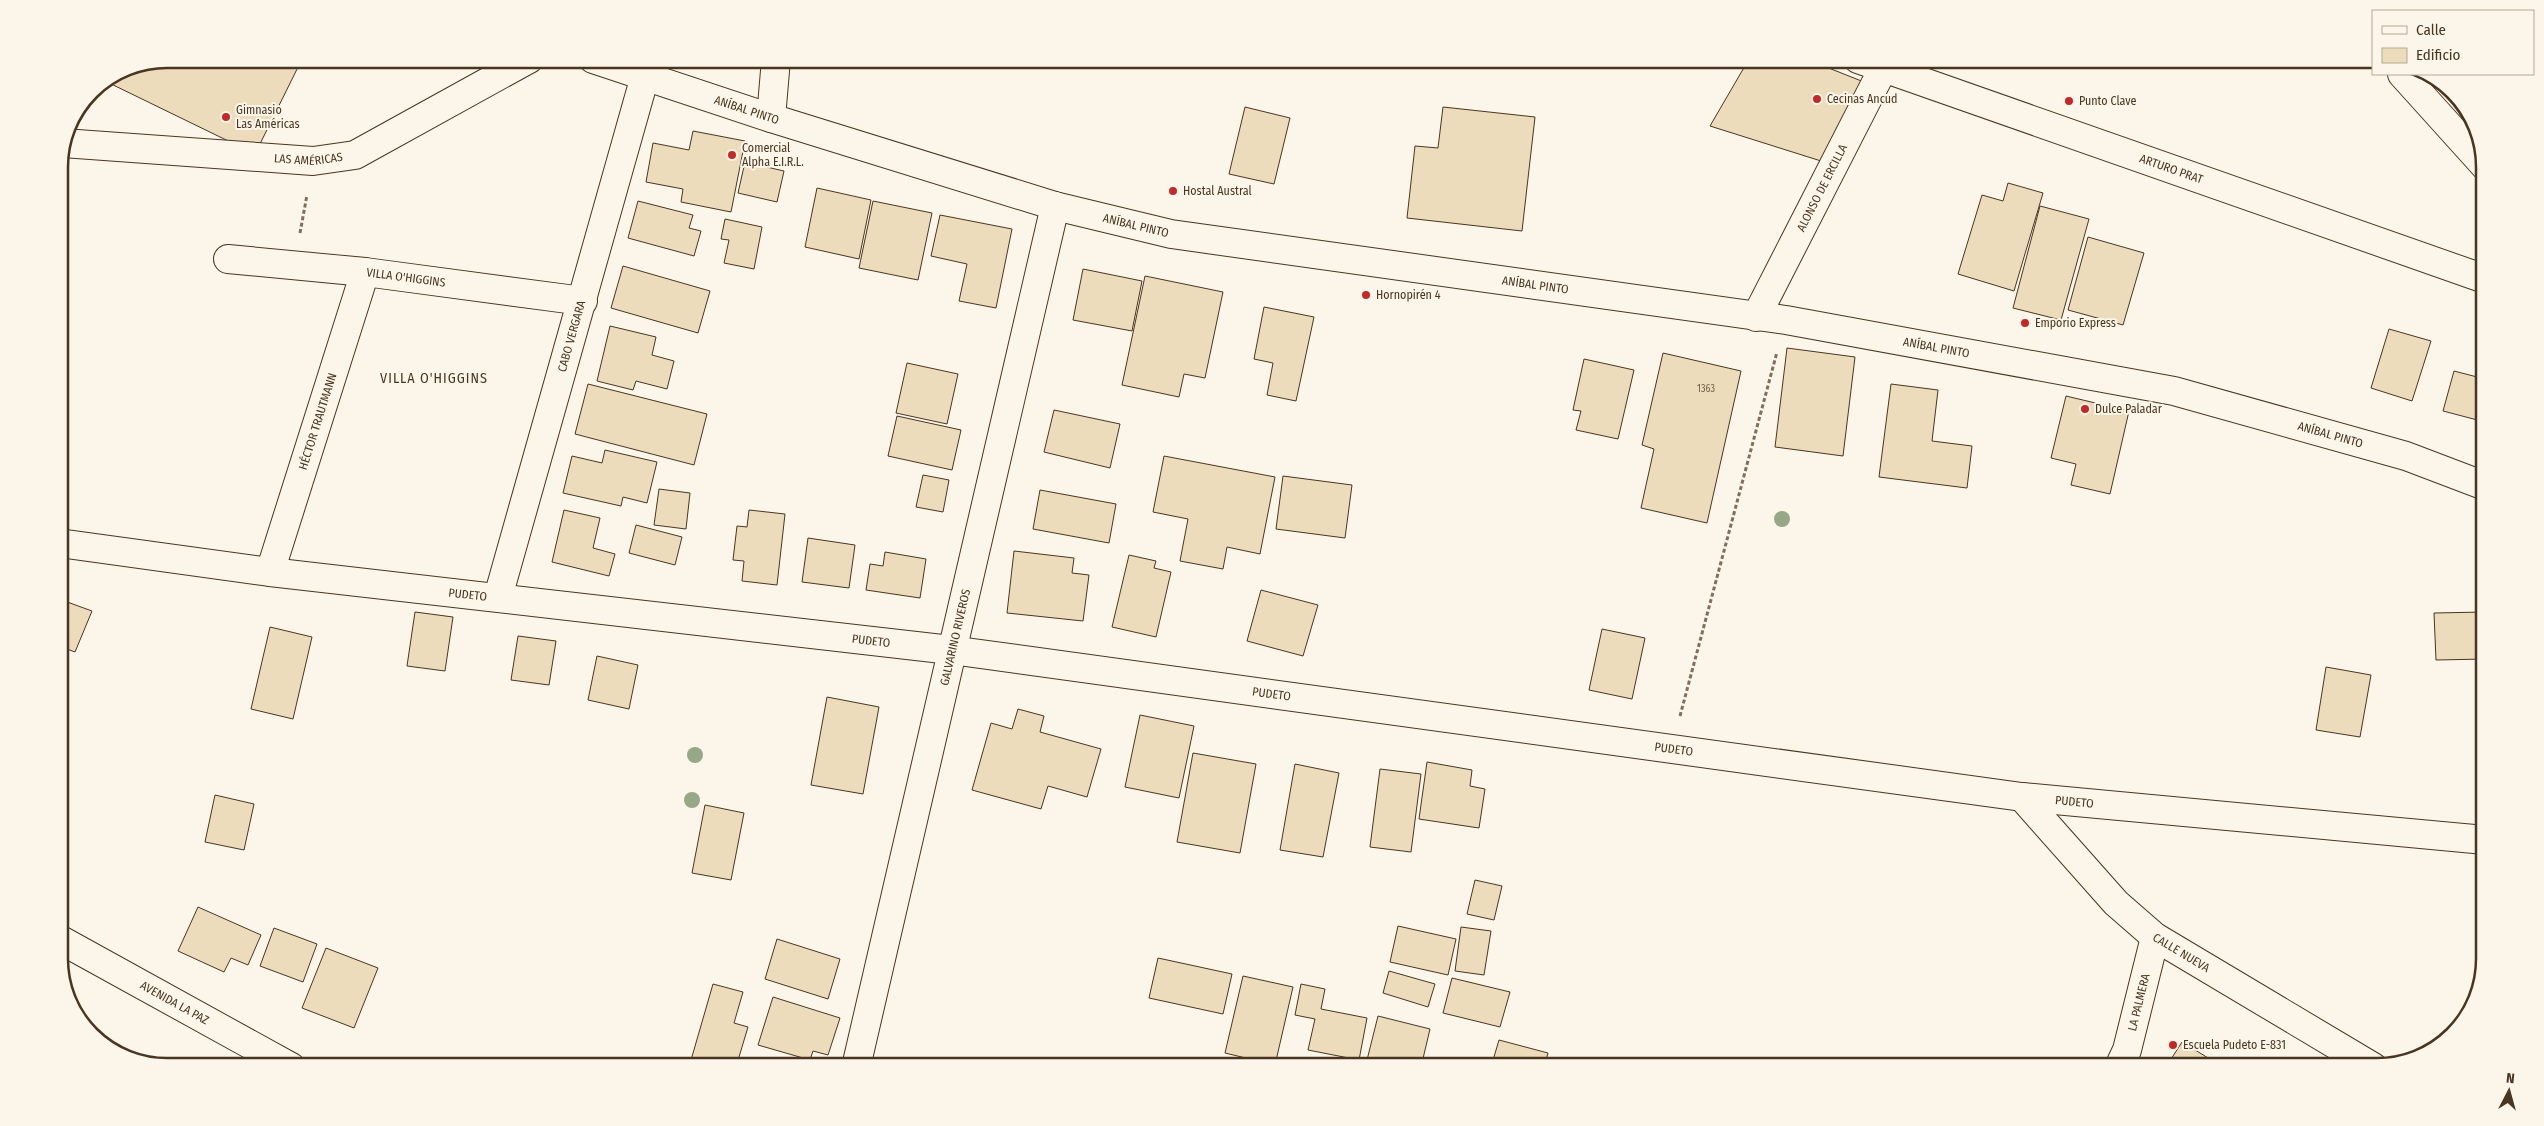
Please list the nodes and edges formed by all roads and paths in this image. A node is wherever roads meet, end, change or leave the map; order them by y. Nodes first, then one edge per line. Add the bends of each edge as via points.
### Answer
1 (513, 68) edge
2 (621, 68) edge
3 (775, 68) edge
4 (1883, 68) edge
5 (1896, 68) edge
6 (2403, 75) edge
7 (645, 76) junction
8 (771, 118) junction
9 (70, 144) edge
10 (2476, 156) edge
11 (313, 161) junction
12 (1055, 206) junction
13 (228, 259) dead end
14 (295, 266) junction
15 (365, 272) junction
16 (2476, 276) edge
17 (583, 301) junction
18 (1756, 317) junction
19 (1786, 320) junction
20 (2476, 483) edge
21 (68, 544) edge
22 (270, 572) junction
23 (498, 597) junction
24 (951, 650) junction
25 (1671, 750) junction
26 (2022, 798) junction
27 (2476, 839) edge
28 (2155, 937) junction
29 (68, 944) edge
30 (256, 1058) edge
31 (858, 1058) edge
32 (2123, 1058) edge
33 (2358, 1058) edge

1 - 11 street, LAS AMÉRICAS via 355,155
2 - 7 street, ANÍBAL PINTO
3 - 8 street
4 - 18 street, ALONSO DE ERCILLA
5 - 16 street, ARTURO PRAT
6 - 10 street
7 - 8 street, ANÍBAL PINTO
7 - 17 street, CABO VERGARA
8 - 12 street, ANÍBAL PINTO
9 - 11 street, LAS AMÉRICAS
11 - 14 path
12 - 18 street, ANÍBAL PINTO via 1171,234
12 - 24 street, GALVARINO RIVEROS
13 - 14 street, VILLA O'HIGGINS
14 - 15 street, VILLA O'HIGGINS
15 - 17 street, VILLA O'HIGGINS
15 - 22 street, HÉCTOR TRAUTMANN
17 - 23 street, CABO VERGARA
18 - 19 street, ANÍBAL PINTO
19 - 20 street, ANÍBAL PINTO via 2174,391 2406,456
19 - 25 path
21 - 22 street, PUDETO
22 - 23 street, PUDETO
23 - 24 street, PUDETO
24 - 25 street, PUDETO
24 - 31 street, GALVARINO RIVEROS
25 - 26 street, PUDETO
26 - 27 street, PUDETO
26 - 28 street, CALLE NUEVA via 2116,903
28 - 32 street, LA PALMERA
28 - 33 street, CALLE NUEVA
29 - 30 street, AVENIDA LA PAZ

